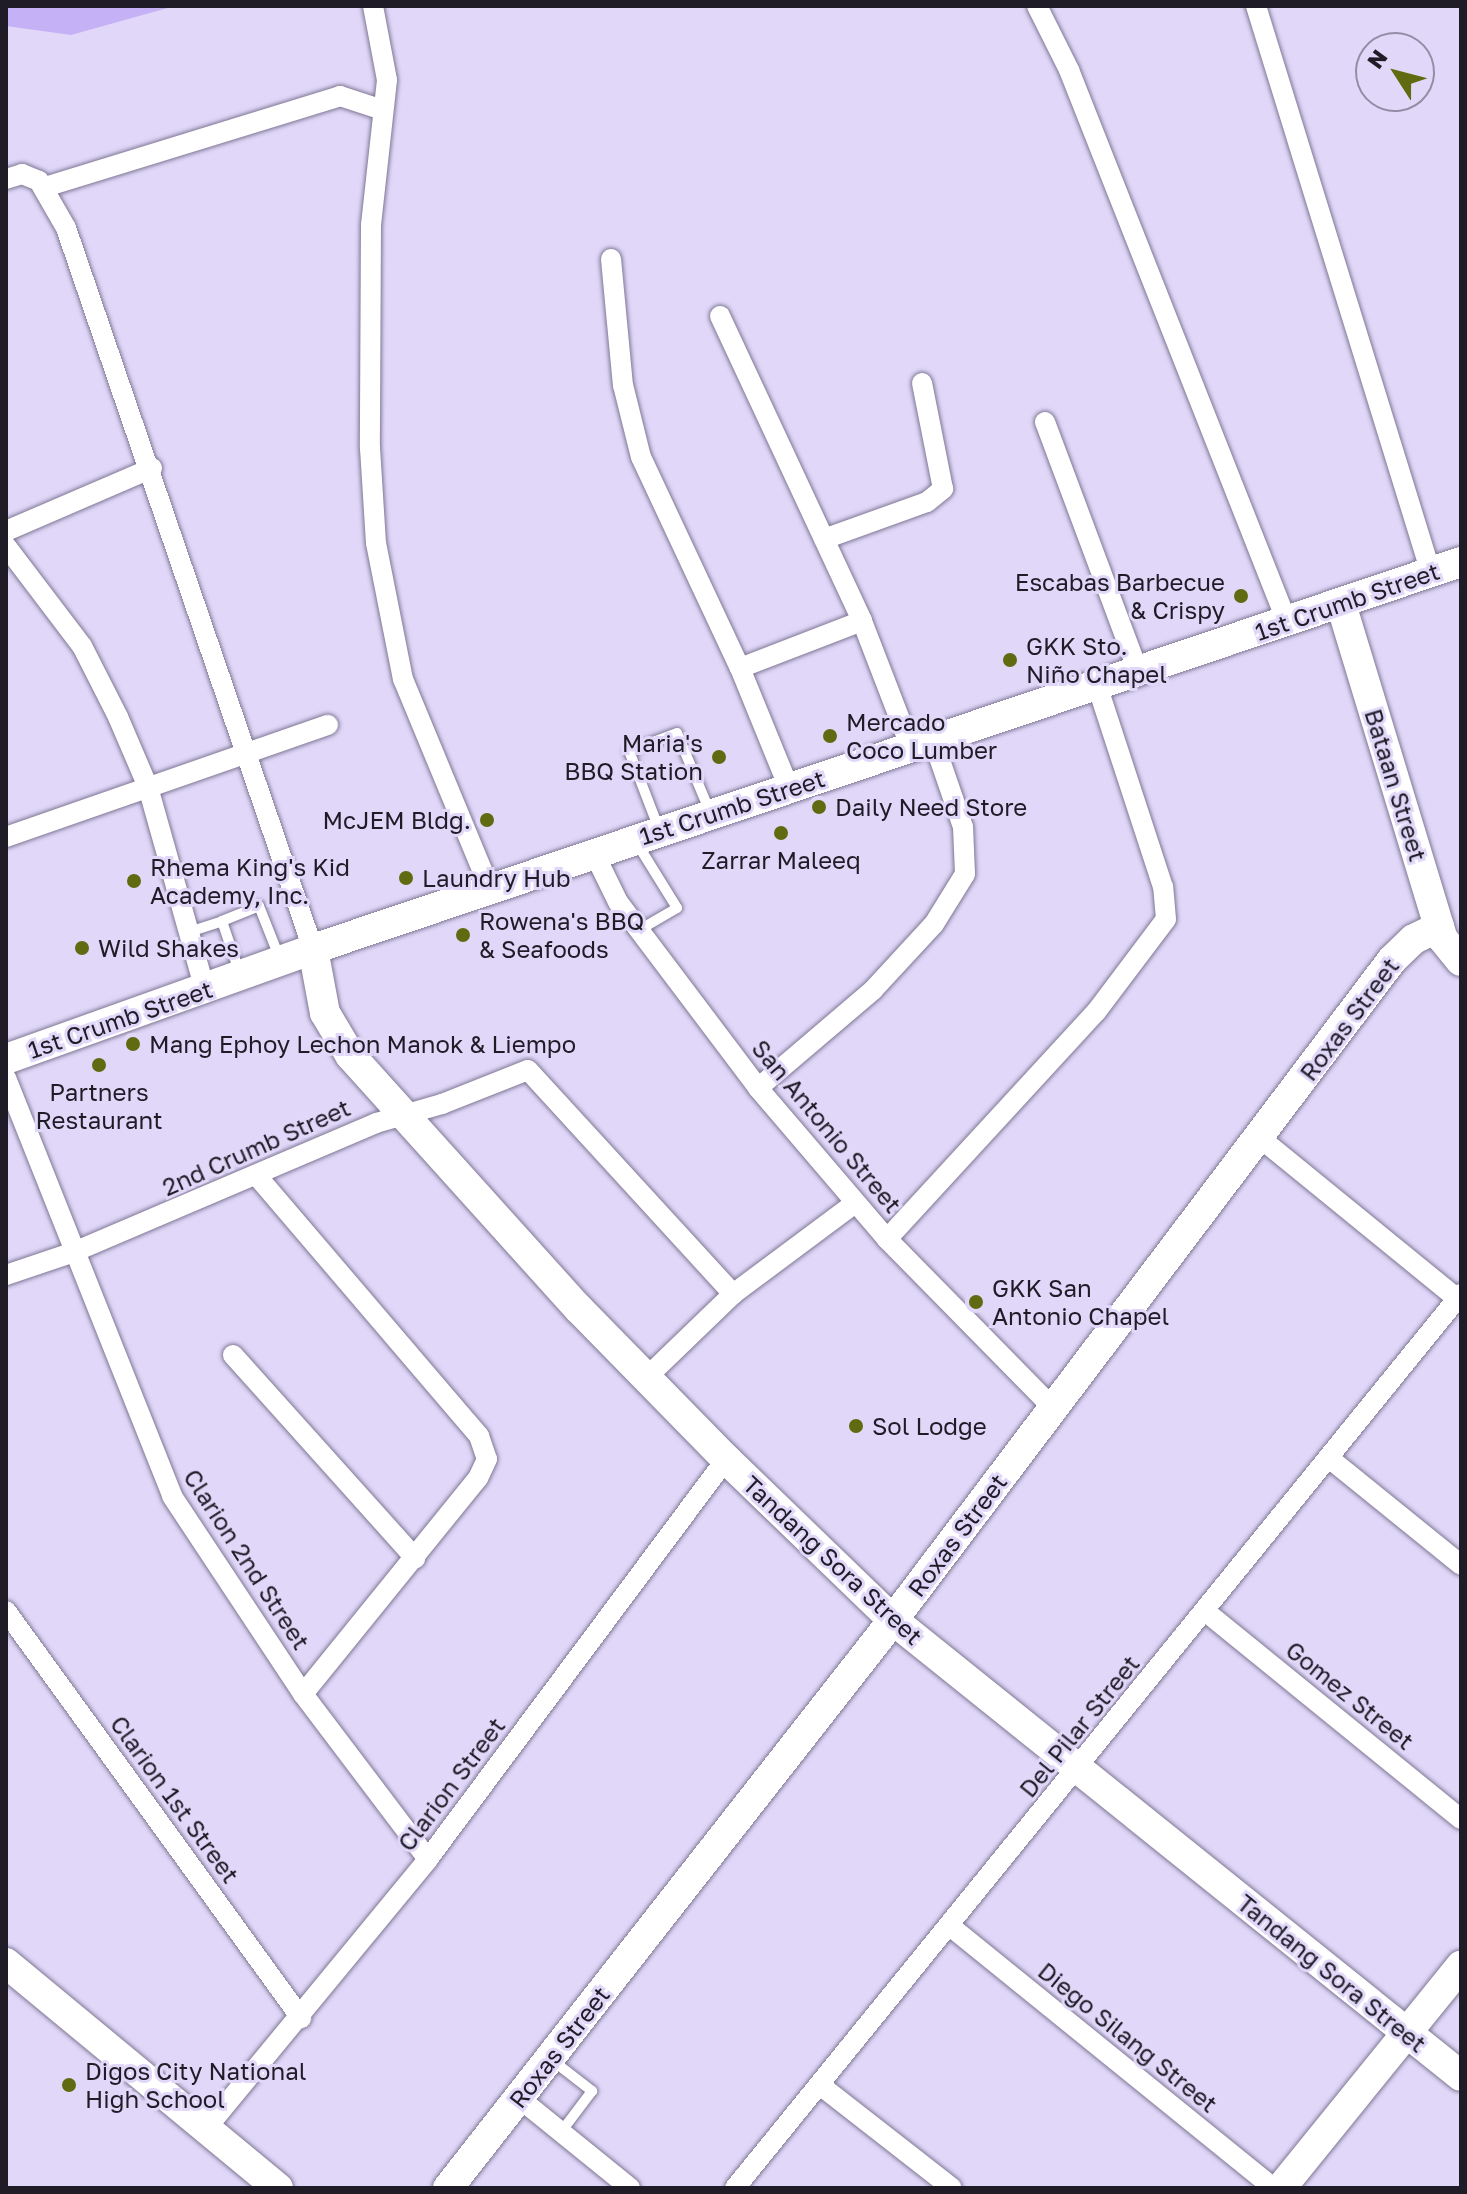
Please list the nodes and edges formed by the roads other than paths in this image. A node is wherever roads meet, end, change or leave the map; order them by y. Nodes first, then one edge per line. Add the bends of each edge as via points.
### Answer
1 (373, 6) edge
2 (1037, 6) edge
3 (1256, 6) edge
4 (383, 110) junction
5 (6, 179) edge
6 (45, 187) junction
7 (611, 259) dead end
8 (720, 316) dead end
9 (922, 383) dead end
10 (1045, 422) dead end
11 (152, 468) junction
12 (6, 531) edge
13 (824, 539) junction
14 (6, 546) edge
15 (1461, 562) edge
16 (1431, 573) junction
17 (1341, 604) junction
18 (862, 621) junction
19 (1287, 622) junction
20 (740, 668) junction
21 (1138, 671) junction
22 (1097, 685) junction
23 (328, 725) dead end
24 (922, 744) junction
25 (250, 756) junction
26 (148, 787) junction
27 (789, 788) junction
28 (711, 814) junction
29 (647, 835) junction
30 (6, 837) edge
31 (594, 853) junction
32 (490, 889) junction
33 (222, 921) junction
34 (1439, 927) junction
35 (639, 930) junction
36 (189, 932) junction
37 (313, 949) junction
38 (281, 961) junction
39 (1461, 961) edge
40 (241, 976) junction
41 (205, 990) junction
42 (6, 1059) edge
43 (6, 1078) edge
44 (758, 1088) junction
45 (402, 1115) junction
46 (1259, 1137) junction
47 (257, 1176) junction
48 (855, 1203) junction
49 (887, 1239) junction
50 (74, 1252) junction
51 (6, 1275) edge
52 (733, 1294) junction
53 (1460, 1299) edge
54 (233, 1355) dead end
55 (646, 1378) junction
56 (1052, 1407) junction
57 (1329, 1458) junction
58 (726, 1459) junction
59 (415, 1558) junction
60 (1461, 1565) edge
61 (6, 1611) edge
62 (1205, 1611) junction
63 (893, 1620) junction
64 (14, 1635) edge
65 (303, 1694) junction
66 (1077, 1770) junction
67 (1461, 1819) edge
68 (428, 1859) junction
69 (950, 1926) junction
70 (6, 1963) edge
71 (1461, 1966) edge
72 (301, 2018) junction
73 (1408, 2032) junction
74 (550, 2058) junction
75 (1461, 2076) edge
76 (820, 2085) junction
77 (519, 2098) junction
78 (205, 2130) junction
79 (561, 2132) junction
80 (278, 2188) edge
81 (448, 2188) edge
82 (630, 2188) edge
83 (735, 2188) edge
84 (952, 2188) edge
85 (1274, 2188) edge
86 (1281, 2188) edge

1 - 4 street via 385,64
2 - 19 street via 1069,70
3 - 16 street
4 - 6 street via 340,96
4 - 32 street via 371,225 376,543 403,679
5 - 6 street via 29,175
6 - 11 street via 66,228
7 - 20 street via 629,423
8 - 13 street
9 - 13 street via 943,489 927,502
10 - 21 street
11 - 12 street
11 - 25 street
13 - 18 street
14 - 26 street via 82,646
15 - 16 street, 1st Crumb Street
16 - 17 street, 1st Crumb Street
17 - 19 street, 1st Crumb Street
17 - 34 street, Bataan Street
18 - 20 street
18 - 24 street
19 - 21 street, 1st Crumb Street
20 - 27 street
21 - 22 street, 1st Crumb Street
22 - 24 street, 1st Crumb Street
22 - 49 street via 1163,887 1166,919 1096,1012
23 - 25 street
24 - 27 street, 1st Crumb Street
24 - 44 street via 963,827 965,874 934,924 873,990
25 - 26 street
25 - 37 street
26 - 30 street
26 - 36 street
27 - 28 street, 1st Crumb Street
28 - 29 street, 1st Crumb Street
28 - 29 lane via 677,733 629,751
29 - 31 street, 1st Crumb Street
29 - 35 lane via 677,908
31 - 32 street, 1st Crumb Street
31 - 35 street, San Antonio Street via 618,902
32 - 37 street, 1st Crumb Street
33 - 36 lane
33 - 38 lane via 259,906
33 - 40 lane
34 - 39 street, Bataan Street
34 - 46 street, Roxas Street via 1414,939 1392,960
35 - 44 street, San Antonio Street
36 - 41 street
37 - 38 street, 1st Crumb Street
37 - 45 street, Tandang Sora Street via 329,1023
38 - 40 street, 1st Crumb Street
40 - 41 street, 1st Crumb Street
41 - 42 street, 1st Crumb Street
43 - 50 street, Clarion 2nd Street
44 - 48 street, San Antonio Street
45 - 47 street, 2nd Crumb Street
45 - 52 street, 2nd Crumb Street via 528,1070
45 - 55 street, Tandang Sora Street
46 - 53 street
46 - 56 street, Roxas Street
47 - 50 street, 2nd Crumb Street
47 - 59 street via 483,1442 485,1467
48 - 49 street, San Antonio Street
48 - 52 street
49 - 56 street, San Antonio Street
50 - 51 street, 2nd Crumb Street
50 - 65 street, Clarion 2nd Street via 172,1496
52 - 55 street
53 - 57 street, Del Pilar Street
54 - 59 street
55 - 58 street, Tandang Sora Street
56 - 63 street, Roxas Street
57 - 60 street
57 - 62 street, Del Pilar Street
58 - 63 street, Tandang Sora Street
58 - 68 street, Clarion Street
59 - 65 street
61 - 64 street, Clarion 1st Street
62 - 66 street, Del Pilar Street
62 - 67 street, Gomez Street
63 - 66 street, Tandang Sora Street
63 - 74 street, Roxas Street
64 - 72 street, Clarion 1st Street
65 - 68 street, Clarion 2nd Street
66 - 69 street, Del Pilar Street
66 - 73 street, Tandang Sora Street
68 - 72 street, Clarion Street
69 - 76 street, Del Pilar Street
69 - 85 street, Diego Silang Street
70 - 78 street
71 - 73 street
72 - 78 street, Clarion Street
73 - 75 street, Tandang Sora Street
73 - 86 street
74 - 77 street, Roxas Street
74 - 79 lane via 592,2091
76 - 83 street, Del Pilar Street
76 - 84 street
77 - 79 street
77 - 81 street, Roxas Street
78 - 80 street
79 - 82 street

